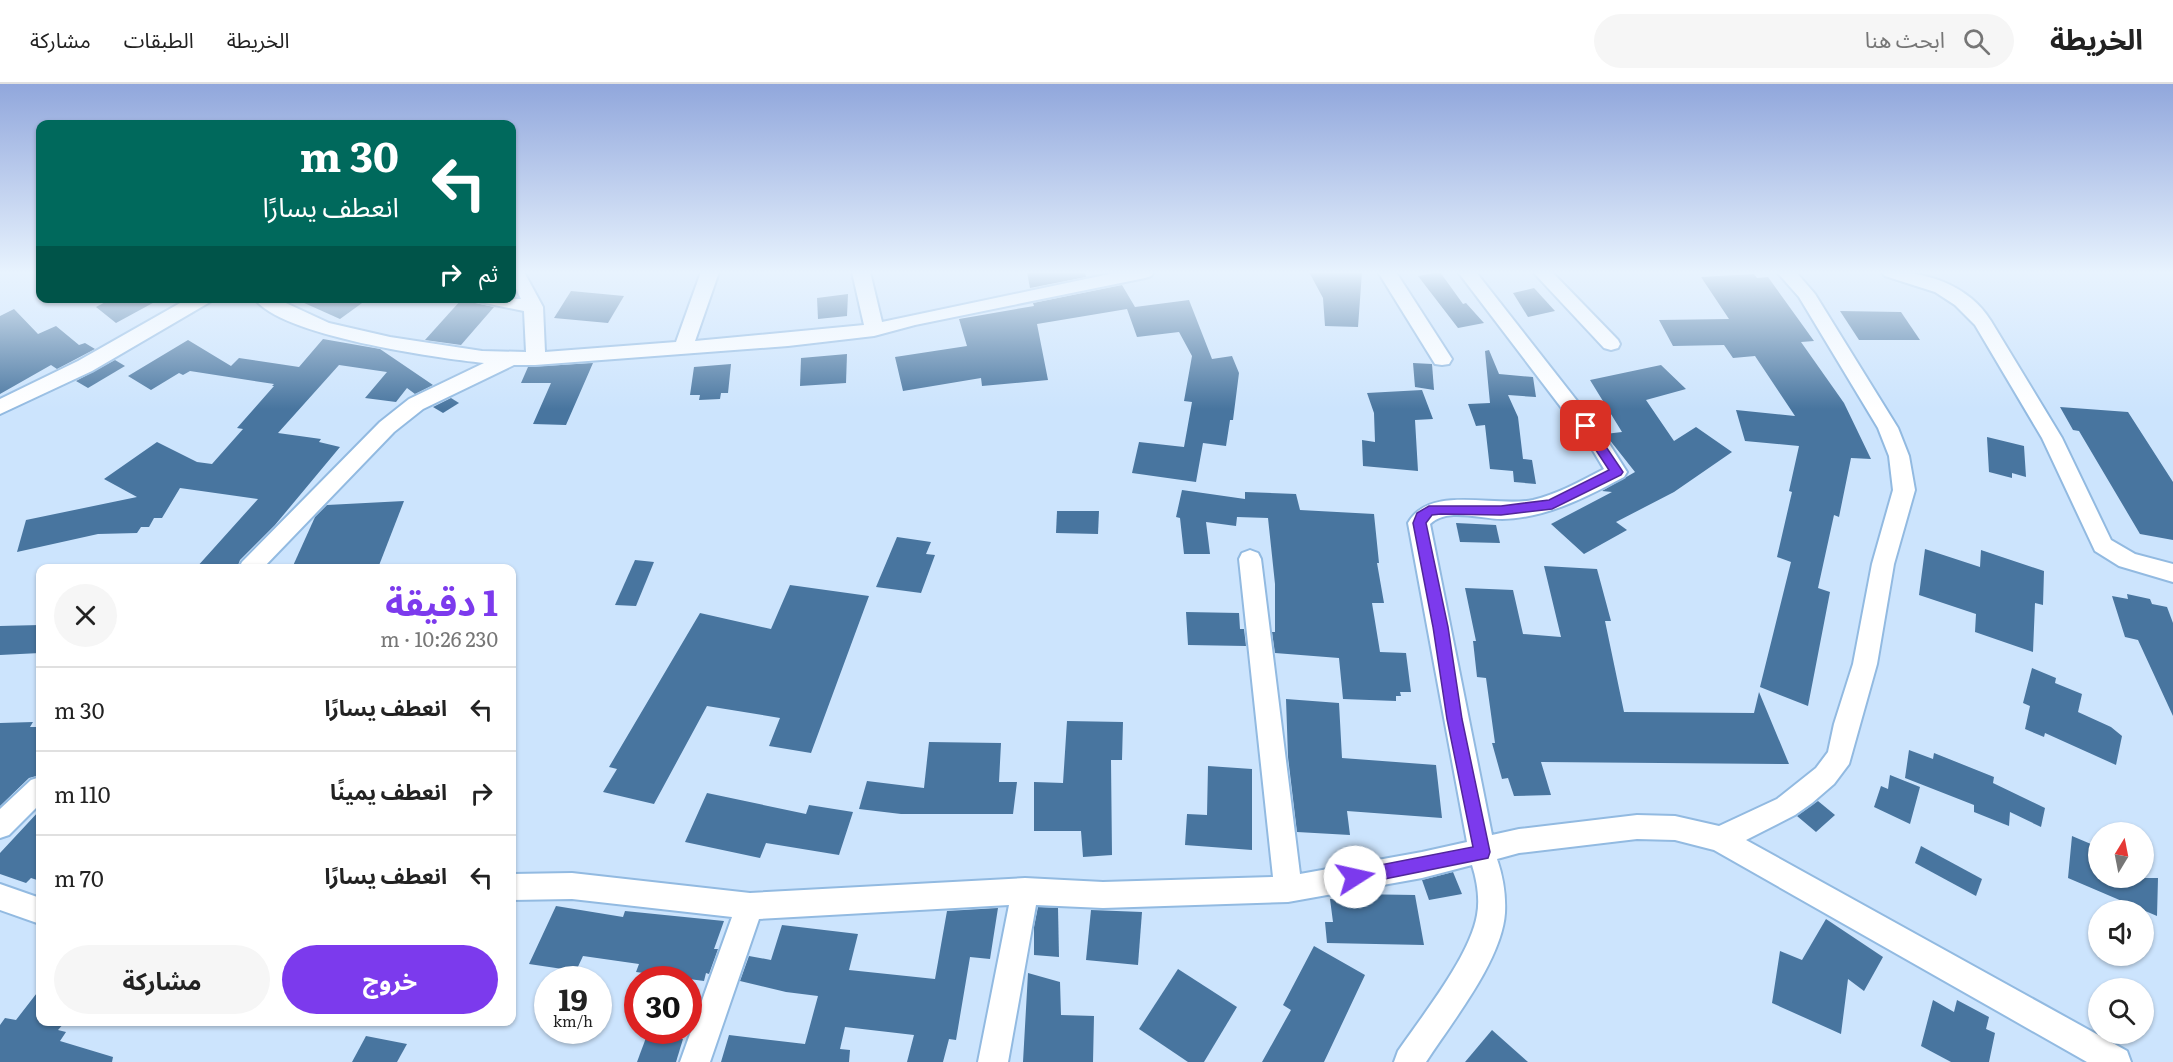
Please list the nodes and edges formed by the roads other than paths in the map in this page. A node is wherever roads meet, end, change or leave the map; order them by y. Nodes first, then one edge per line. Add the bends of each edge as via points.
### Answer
1 (170, 318) edge
2 (300, 318) edge
3 (536, 318) edge
4 (694, 318) edge
5 (871, 318) edge
6 (922, 318) edge
7 (1416, 318) edge
8 (1502, 318) edge
9 (1586, 318) edge
10 (1820, 318) edge
11 (1979, 318) edge
12 (874, 330) junction
13 (1611, 344) dead end
14 (683, 348) junction
15 (511, 358) junction
16 (535, 359) junction
17 (1442, 359) dead end
18 (0, 407) edge
19 (1250, 559) dead end
20 (254, 564) edge
21 (2173, 573) edge
22 (36, 792) edge
23 (0, 826) edge
24 (1720, 839) junction
25 (1482, 852) junction
26 (516, 887) edge
27 (1288, 889) junction
28 (1024, 891) junction
29 (0, 897) edge
30 (750, 906) junction
31 (36, 910) edge
32 (695, 1062) edge
33 (993, 1062) edge
34 (1409, 1062) edge
35 (2116, 1062) edge

1 - 18 street via 85,366
2 - 15 street via 324,328 423,349
3 - 16 street
4 - 14 street
5 - 12 street
6 - 12 street
7 - 17 street
8 - 25 street via 1617,472 1552,504 1501,511 1441,509 1429,511 1419,523
9 - 13 street
10 - 24 street via 1888,428 1899,456 1904,490 1883,564 1865,664 1840,756 1824,776 1786,807
11 - 21 street via 2052,438 2103,545 2124,560
12 - 14 street
14 - 16 street
15 - 16 street
15 - 20 street via 416,404 387,427
19 - 27 street
22 - 23 street
24 - 25 street via 1675,828 1637,827 1519,842
24 - 35 street
25 - 27 street
25 - 34 street via 1491,882 1491,915 1479,954
26 - 30 street via 572,886
27 - 28 street via 1103,895
28 - 30 street
28 - 33 street
29 - 31 street
30 - 32 street

